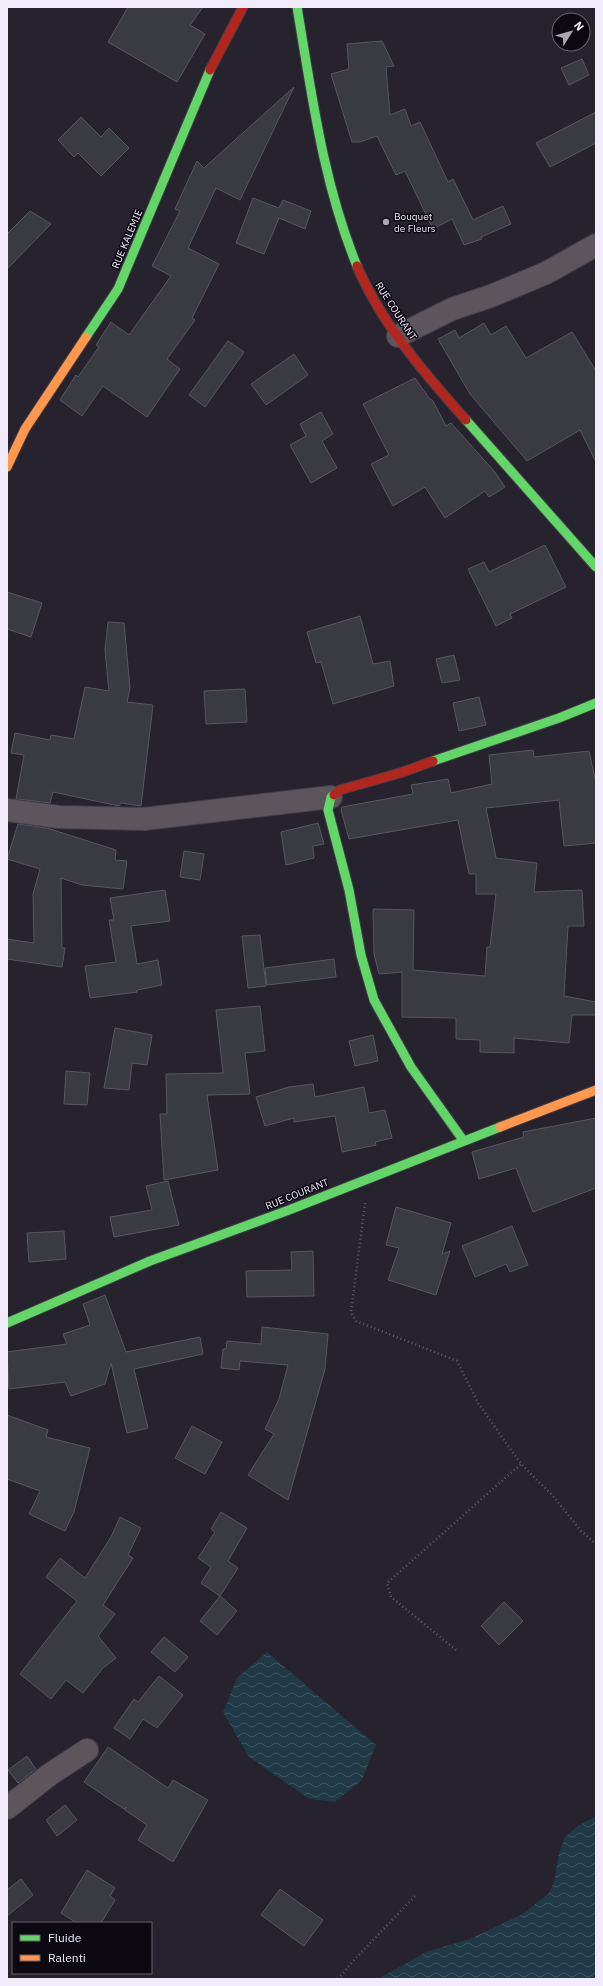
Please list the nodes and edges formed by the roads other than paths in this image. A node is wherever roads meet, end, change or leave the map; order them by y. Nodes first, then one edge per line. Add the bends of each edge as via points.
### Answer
1 (243, 7) edge
2 (297, 7) edge
3 (596, 245) edge
4 (398, 336) junction
5 (7, 467) edge
6 (596, 567) edge
7 (596, 703) edge
8 (331, 797) junction
9 (7, 810) edge
10 (596, 1090) edge
11 (463, 1140) junction
12 (7, 1323) edge
13 (87, 1750) dead end
14 (7, 1808) edge

1 - 5 street, RUE KALEMIE via 205,79 118,289 25,429
2 - 4 street, RUE COURANT via 318,137 332,195 346,239 364,282
3 - 4 street via 546,273 492,296 452,309
4 - 6 street, RUE COURANT via 446,397
7 - 8 street via 403,772 340,790
8 - 9 street via 144,819 59,817
8 - 11 street via 328,810 349,890 361,955 374,1000 411,1067
10 - 11 street, RUE COURANT
11 - 12 street, RUE COURANT via 289,1210 150,1261
13 - 14 street

